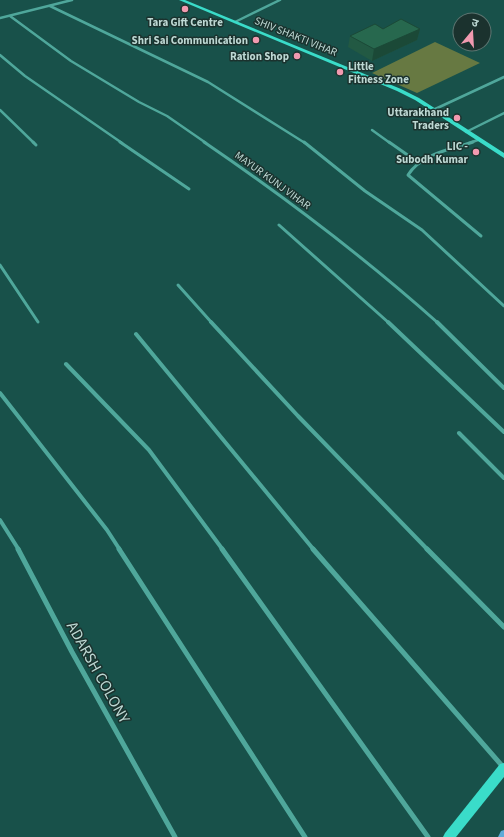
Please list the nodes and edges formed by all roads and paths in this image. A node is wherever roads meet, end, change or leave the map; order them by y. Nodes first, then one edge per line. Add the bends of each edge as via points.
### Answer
1 (56, 0) edge
2 (72, 0) edge
3 (181, 0) edge
4 (280, 0) edge
5 (62, 4) junction
6 (50, 6) junction
7 (10, 16) junction
8 (0, 18) edge
9 (235, 22) junction
10 (0, 55) edge
11 (504, 77) edge
12 (0, 110) edge
13 (433, 110) junction
14 (504, 113) edge
15 (372, 130) dead end
16 (466, 132) junction
17 (478, 140) junction
18 (36, 145) dead end
19 (504, 156) edge
20 (419, 163) junction
21 (189, 189) dead end
22 (279, 226) dead end
23 (481, 236) dead end
24 (0, 265) edge
25 (178, 285) dead end
26 (504, 306) edge
27 (38, 322) dead end
28 (136, 334) dead end
29 (66, 364) dead end
30 (504, 388) edge
31 (0, 393) edge
32 (504, 432) edge
33 (459, 433) dead end
34 (504, 478) edge
35 (0, 520) edge
36 (504, 627) edge
37 (504, 768) edge
38 (452, 836) edge
39 (175, 837) edge
40 (305, 837) edge
41 (428, 837) edge

1 - 5 street
2 - 5 street
3 - 9 street, SHIV SHAKTI VIHAR
4 - 9 street
5 - 6 street
6 - 7 street
6 - 26 street via 208,82 309,145 366,191 422,230
7 - 8 street
7 - 30 street, MAYUR KUNJ VIHAR via 71,61 167,116 272,188 385,276 453,336
9 - 13 street, SHIV SHAKTI VIHAR via 399,90
10 - 21 street via 25,76
11 - 13 street
12 - 18 street
13 - 16 street, SHIV SHAKTI VIHAR
14 - 16 street
15 - 20 street
16 - 17 street, SHIV SHAKTI VIHAR
17 - 19 street, SHIV SHAKTI VIHAR
17 - 20 street
20 - 23 street via 410,169 408,175
22 - 32 street via 329,267
24 - 27 street
25 - 36 street via 250,366 377,500
28 - 37 street via 398,650
29 - 41 street via 148,450 236,568
31 - 40 street via 107,530
33 - 34 street
35 - 39 street, ADARSH COLONY via 14,541 72,652
37 - 38 street

